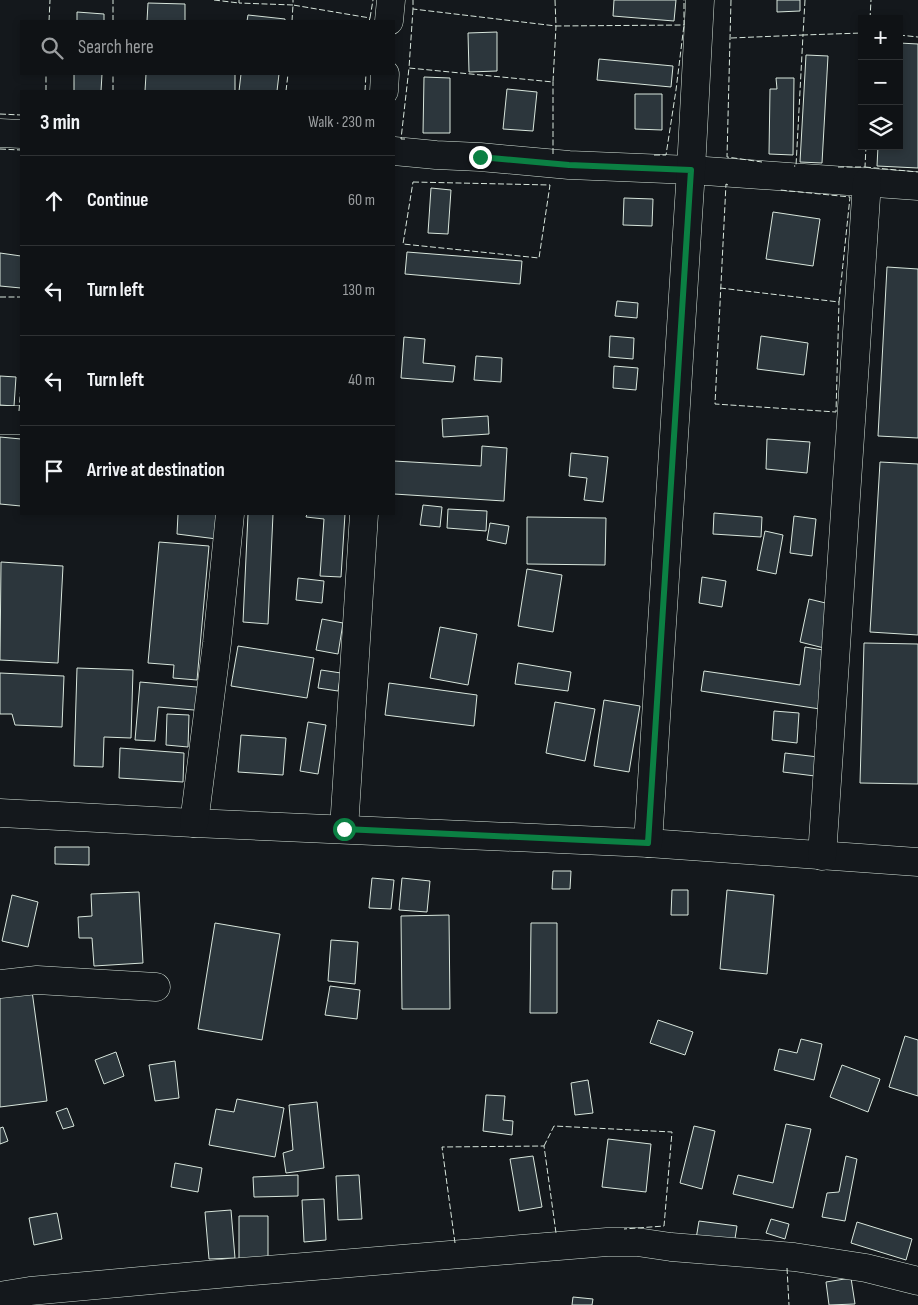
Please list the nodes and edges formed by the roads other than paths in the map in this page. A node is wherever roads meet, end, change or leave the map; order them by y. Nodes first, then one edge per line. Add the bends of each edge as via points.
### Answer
1 (390, 0) edge
2 (700, 0) edge
3 (389, 20) edge
4 (385, 75) edge
5 (384, 90) edge
6 (0, 133) edge
7 (20, 134) edge
8 (395, 151) edge
9 (691, 170) junction
10 (867, 182) junction
11 (918, 186) edge
12 (0, 420) edge
13 (20, 420) edge
14 (230, 515) edge
15 (364, 515) edge
16 (0, 813) edge
17 (194, 823) junction
18 (344, 829) junction
19 (648, 843) junction
20 (822, 856) junction
21 (918, 862) edge
22 (0, 984) edge
23 (156, 987) dead end
24 (918, 1282) edge
25 (0, 1296) edge

1 - 3 street
2 - 9 street
4 - 5 street
6 - 7 street
8 - 9 street via 569,165
9 - 10 street
9 - 19 street
10 - 11 street
10 - 20 street
12 - 13 street
14 - 17 street
15 - 18 street
16 - 17 street
17 - 18 street
18 - 19 street
19 - 20 street
20 - 21 street
22 - 23 street via 37,980
24 - 25 street via 866,1268 794,1257 607,1242 238,1272

